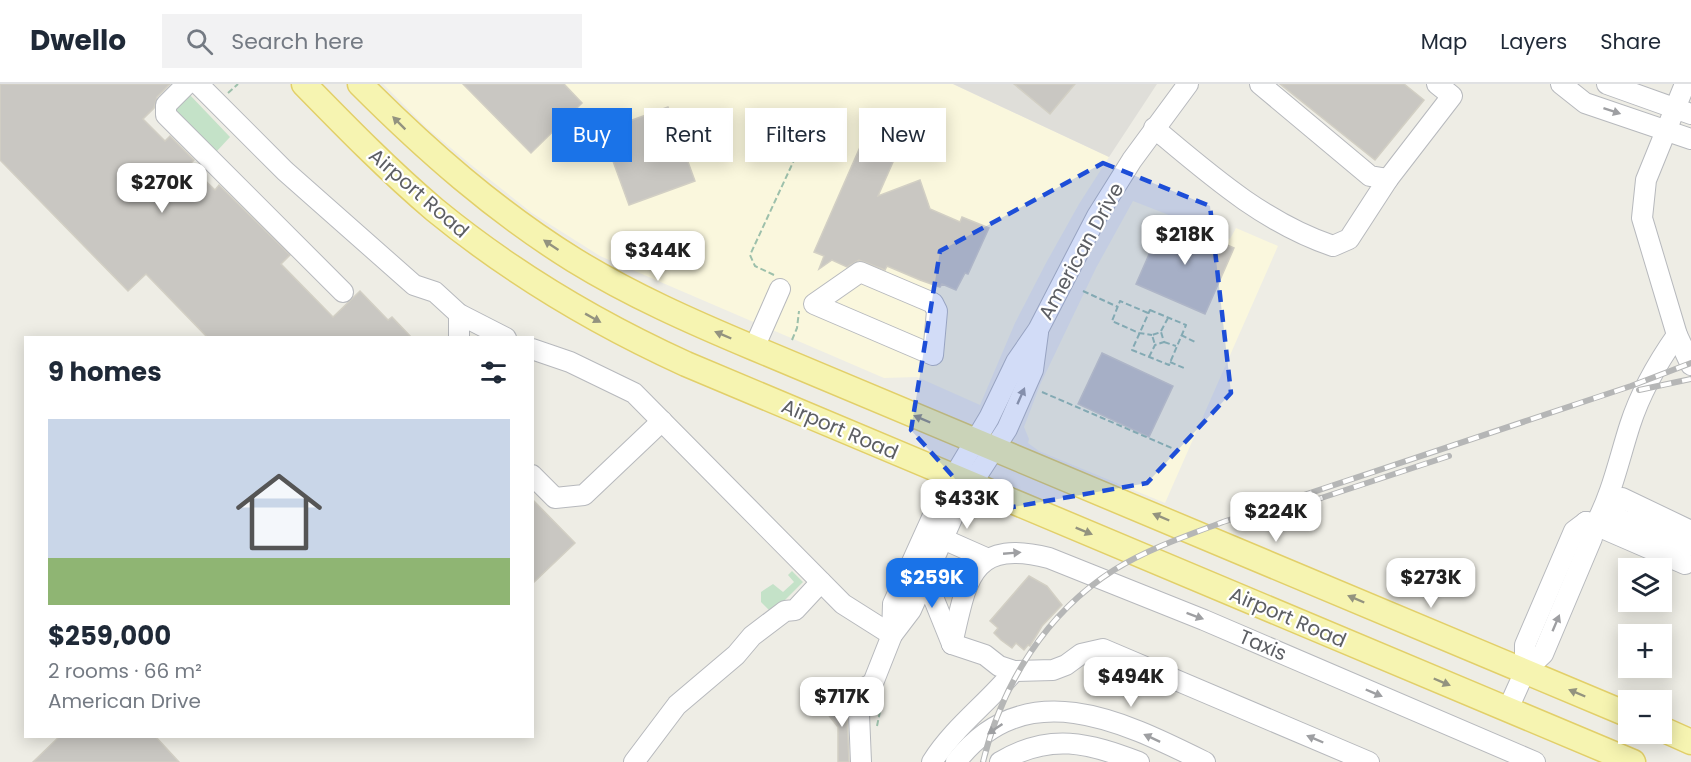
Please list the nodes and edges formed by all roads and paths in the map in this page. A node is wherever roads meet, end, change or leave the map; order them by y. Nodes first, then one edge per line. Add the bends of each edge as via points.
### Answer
1 (187, 84) edge
2 (198, 84) edge
3 (304, 84) edge
4 (360, 84) edge
5 (1188, 84) edge
6 (1260, 84) edge
7 (1437, 84) edge
8 (1561, 84) edge
9 (1607, 84) edge
10 (1685, 84) edge
11 (1684, 111) edge
12 (1154, 128) junction
13 (1666, 131) junction
14 (1691, 139) edge
15 (793, 162) edge
16 (1388, 179) junction
17 (781, 283) joint
18 (1083, 291) dead end
19 (342, 292) dead end
20 (807, 306) junction
21 (1118, 307) junction
22 (459, 314) junction
23 (1148, 314) junction
24 (1168, 318) junction
25 (1161, 332) junction
26 (1139, 333) junction
27 (1152, 335) junction
28 (1181, 335) junction
29 (1677, 335) junction
30 (459, 336) edge
31 (502, 336) edge
32 (792, 340) dead end
33 (1164, 342) junction
34 (1195, 342) dead end
35 (1155, 345) junction
36 (1177, 346) junction
37 (754, 348) junction
38 (534, 350) edge
39 (1149, 357) junction
40 (1170, 362) junction
41 (1691, 364) edge
42 (1184, 368) dead end
43 (1036, 389) dead end
44 (662, 421) junction
45 (986, 444) junction
46 (1174, 449) dead end
47 (534, 477) edge
48 (963, 481) junction
49 (1607, 504) junction
50 (934, 513) junction
51 (1596, 526) junction
52 (1691, 531) edge
53 (1691, 538) edge
54 (943, 539) junction
55 (1683, 556) edge
56 (986, 558) junction
57 (933, 560) junction
58 (821, 582) junction
59 (892, 635) junction
60 (952, 644) junction
61 (1014, 671) junction
62 (1526, 671) junction
63 (879, 685) junction
64 (1508, 709) junction
65 (1618, 710) edge
66 (868, 730) junction
67 (1672, 733) edge
68 (1691, 742) edge
69 (634, 762) edge
70 (861, 762) edge
71 (932, 762) edge
72 (956, 762) edge
73 (1000, 762) edge
74 (1139, 762) edge
75 (1205, 762) edge
76 (1369, 762) edge
77 (1535, 762) edge
78 (1634, 762) edge

1 - 19 street via 166,105 166,115
2 - 22 street via 285,171 414,285 435,292
3 -> 48 main road, Airport Road via 435,210 507,265 574,307 686,364
37 -> 4 main road, Airport Road via 625,289 546,242 435,157
5 - 12 street, American Drive
6 - 16 street via 1370,176
7 - 16 street via 1452,96
8 -> 13 street via 1585,103
9 - 11 street
10 - 11 street
11 - 13 street
12 - 16 street via 1269,217 1333,246 1348,239
12 - 45 street, American Drive via 1092,225 1038,330 1033,370 1007,429
13 - 14 street
13 - 29 street via 1646,180 1642,218
15 - 17 path via 750,255 755,266
17 - 37 street
18 - 21 path
20 - 20 street via 860,272 933,303 937,311 933,355
20 - 32 path
21 - 23 path via 1120,301
21 - 26 path via 1112,321
22 - 30 street
22 - 31 street
23 - 24 path via 1150,310
23 - 26 path
24 - 25 path
24 - 28 path via 1186,325
25 - 27 path
25 - 33 path
26 - 27 path
26 - 39 path via 1132,350
27 - 35 path
28 - 34 path
28 - 36 path
29 - 41 street
29 - 49 street via 1661,357 1631,422
33 - 35 path
33 - 36 path
35 - 39 path
36 - 40 path
45 -> 37 main road, Airport Road
38 - 44 street via 570,362 634,393
39 - 40 path via 1169,365
40 - 42 path
43 - 46 path
44 - 47 street via 584,495 555,498
44 - 58 street
45 - 48 street, American Drive
62 -> 45 main road, Airport Road
48 - 50 street, American Drive
48 - 54 street, American Drive via 958,505
48 -> 64 main road, Airport Road
49 - 51 street
49 - 52 street via 1622,498
49 - 53 street
49 - 55 street via 1620,519
50 - 54 street
50 - 59 street, American Drive via 893,604
51 - 55 street via 1614,548 1656,564
51 - 62 street via 1543,654
54 - 56 street
54 - 57 street, American Drive
56 - 60 street via 963,594
56 -> 77 street, Taxis via 1009,552 1049,558
57 - 59 street, American Drive via 910,610
57 - 60 street via 933,597
58 - 59 street via 843,604
58 - 69 street via 795,610 795,620 750,653 736,655 677,705
59 - 63 street
60 - 61 street via 985,655
61 - 71 street via 948,737
76 -> 61 street via 1103,649 1081,654 1053,670
62 - 64 street
65 -> 62 main road, Airport Road
63 - 66 path
63 - 66 street via 864,688 859,714
64 - 78 main road, Airport Road
66 - 70 street
67 - 68 main road
75 -> 72 street via 1099,716 1069,711 1042,711 1012,718 975,742
73 - 74 street via 1042,744 1073,742 1098,746

